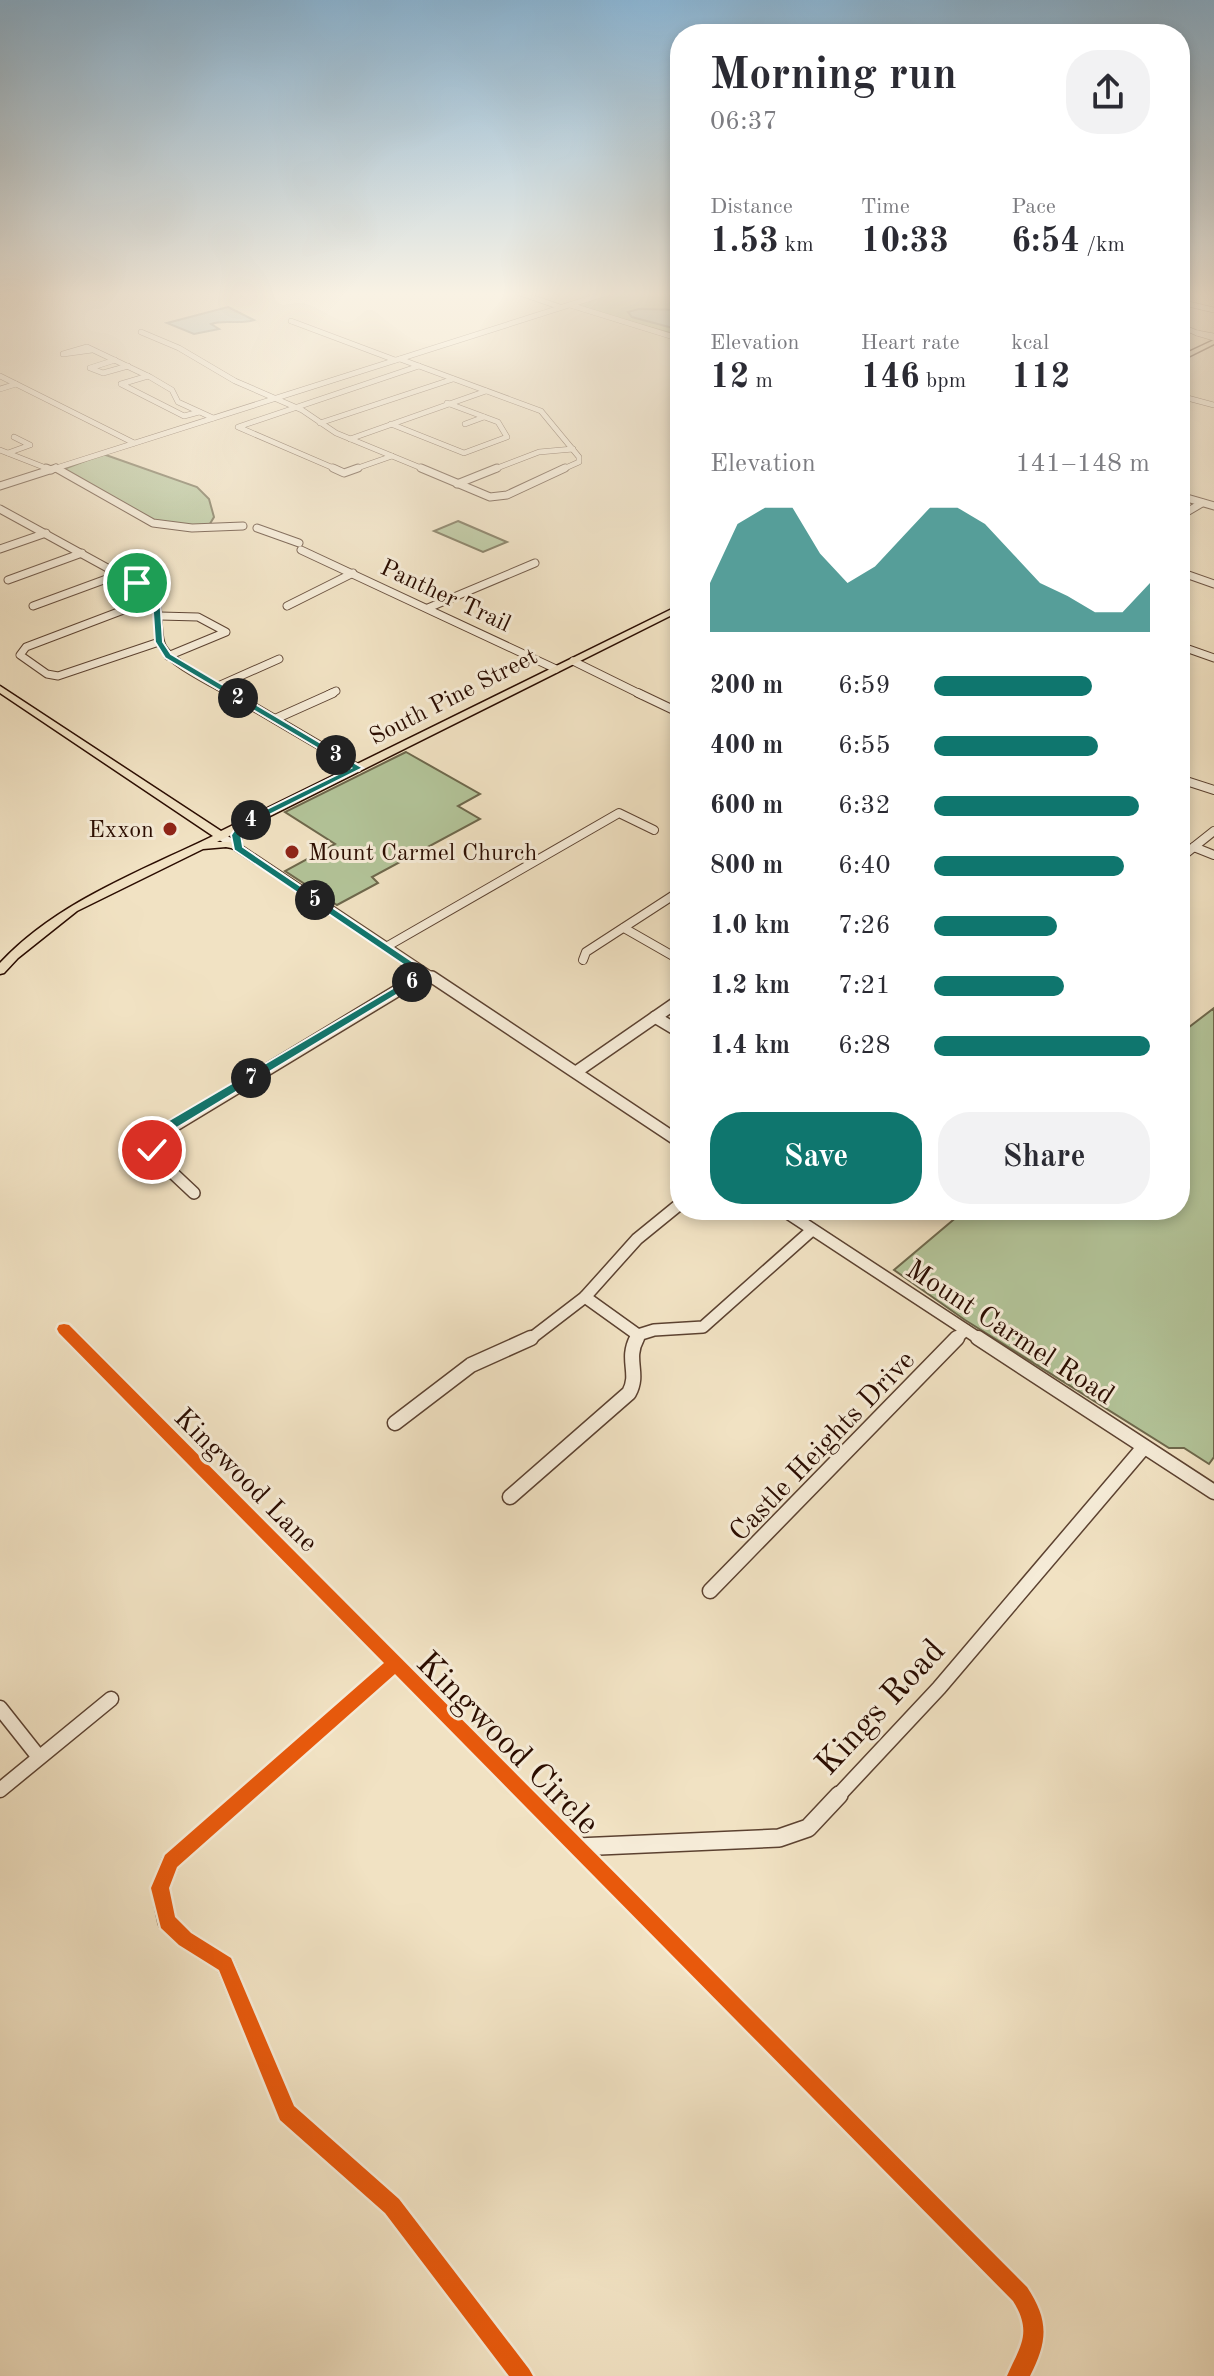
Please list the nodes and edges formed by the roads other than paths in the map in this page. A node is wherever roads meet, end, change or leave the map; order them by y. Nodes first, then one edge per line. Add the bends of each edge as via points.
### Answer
1 (54, 403) edge
2 (159, 403) edge
3 (180, 403) edge
4 (262, 403) edge
5 (284, 403) edge
6 (307, 403) edge
7 (381, 403) edge
8 (447, 403) joint
9 (519, 403) edge
10 (294, 407) junction
11 (199, 412) junction
12 (484, 417) junction
13 (213, 418) junction
14 (320, 423) junction
15 (391, 424) junction
16 (465, 424) dead end
17 (14, 437) dead end
18 (350, 439) junction
19 (134, 443) junction
20 (573, 449) junction
21 (4, 452) edge
22 (392, 456) junction
23 (54, 469) junction
24 (457, 484) junction
25 (0, 486) edge
26 (1190, 499) edge
27 (1202, 503) junction
28 (1214, 506) edge
29 (0, 509) edge
30 (1190, 510) edge
31 (11, 514) junction
32 (0, 518) edge
33 (46, 533) junction
34 (0, 549) edge
35 (82, 553) junction
36 (535, 563) dead end
37 (353, 573) junction
38 (120, 574) junction
39 (1190, 576) edge
40 (8, 580) dead end
41 (1214, 584) edge
42 (157, 601) junction
43 (33, 606) dead end
44 (287, 606) dead end
45 (428, 608) junction
46 (670, 613) edge
47 (160, 616) junction
48 (159, 642) junction
49 (1190, 650) edge
50 (168, 656) junction
51 (1214, 658) edge
52 (279, 659) dead end
53 (573, 661) junction
54 (556, 669) junction
55 (218, 686) junction
56 (0, 689) edge
57 (336, 691) dead end
58 (670, 708) edge
59 (275, 719) junction
60 (358, 768) junction
61 (1190, 782) edge
62 (1214, 790) edge
63 (200, 823) junction
64 (244, 824) junction
65 (654, 830) dead end
66 (1214, 831) edge
67 (219, 835) junction
68 (1194, 847) junction
69 (238, 848) junction
70 (189, 850) junction
71 (1190, 850) edge
72 (1214, 855) edge
73 (670, 900) edge
74 (624, 928) junction
75 (386, 947) junction
76 (670, 954) edge
77 (583, 960) dead end
78 (0, 970) edge
79 (425, 974) junction
80 (670, 1007) edge
81 (655, 1017) junction
82 (670, 1026) edge
83 (576, 1072) junction
84 (670, 1135) edge
85 (194, 1193) dead end
86 (670, 1212) edge
87 (798, 1220) edge
88 (812, 1230) junction
89 (585, 1297) junction
90 (64, 1329) dead end
91 (965, 1330) junction
92 (638, 1335) junction
93 (395, 1423) dead end
94 (1144, 1447) junction
95 (1214, 1492) edge
96 (510, 1497) dead end
97 (710, 1591) dead end
98 (396, 1663) junction
99 (111, 1699) dead end
100 (0, 1708) edge
101 (38, 1756) junction
102 (0, 1790) edge
103 (577, 1847) junction
104 (522, 2376) edge
105 (1018, 2376) edge

1 - 19 street
2 - 11 street via 184,416
3 - 11 street
4 - 13 street
5 - 10 street
6 - 10 street
7 - 14 street
8 - 12 street
8 - 15 street
9 - 20 street via 541,411
10 - 14 street
10 - 22 street via 238,427 344,473
11 - 13 street
12 - 15 street via 498,422 507,437 464,453
12 - 16 street
13 - 19 street
14 - 18 street
15 - 18 street
17 - 21 street via 30,445
18 - 22 street
19 - 23 street
20 - 24 street via 539,452
20 - 24 street via 579,457 575,466 507,495 490,497
21 - 23 street
22 - 24 street
23 - 25 street
23 - 37 street, Panther Trail via 153,523 270,532
26 - 27 street
27 - 28 street
27 - 30 street
29 - 31 street
31 - 32 street
31 - 33 street
33 - 34 street
33 - 35 street
35 - 38 street
35 - 40 street
36 - 45 street
37 - 44 street
37 - 45 street, Panther Trail
38 - 42 street via 153,593
38 - 43 street
39 - 41 street
42 - 47 street
42 - 48 street via 26,647 20,655 58,676
45 - 54 street, Panther Trail
46 - 53 main road, South Pine Street
47 - 48 street
47 - 50 street via 189,615 226,632
48 - 50 street
49 - 51 street
50 - 55 street
52 - 55 street
53 - 54 main road, South Pine Street
53 - 58 street
54 - 60 main road, South Pine Street
55 - 59 street
56 - 63 main road
57 - 59 street
59 - 60 street
60 - 64 main road, South Pine Street
61 - 62 street
63 - 64 main road via 223,828
63 - 67 main road
63 - 70 main road via 199,838
64 - 67 main road, South Pine Street
64 - 69 main road via 236,835
65 - 75 street via 619,813
66 - 68 street
67 - 69 street
67 - 70 main road, South Pine Street
68 - 71 street
68 - 72 street
69 - 70 main road via 217,843
69 - 75 street
70 - 78 main road, South Pine Street via 73,909
73 - 74 street
74 - 76 street
74 - 77 street via 586,952
75 - 79 street
79 - 83 street
79 - 85 street via 154,1138 157,1159
80 - 81 street
81 - 82 street
81 - 83 street
83 - 84 street
86 - 89 street via 637,1239
87 - 88 street, Mount Carmel Road
88 - 91 street, Mount Carmel Road
88 - 92 street via 703,1327 689,1332 659,1328
89 - 92 street
89 - 93 street via 523,1344 471,1365
90 - 98 street, Kingwood Lane
91 - 94 street, Mount Carmel Road
91 - 97 street, Castle Heights Drive
92 - 96 street via 629,1352 635,1382 629,1393
94 - 95 street, Mount Carmel Road
94 - 103 street, Kings Road via 939,1688 808,1828 779,1838
98 - 103 street, Kingwood Circle
98 - 104 street, Kingwood Circle via 171,1861 160,1888 167,1922 225,1964 287,2113 392,2206
99 - 101 street
100 - 101 street
101 - 102 street
103 - 105 street, Kingwood Circle via 1020,2294 1035,2318 1037,2336

